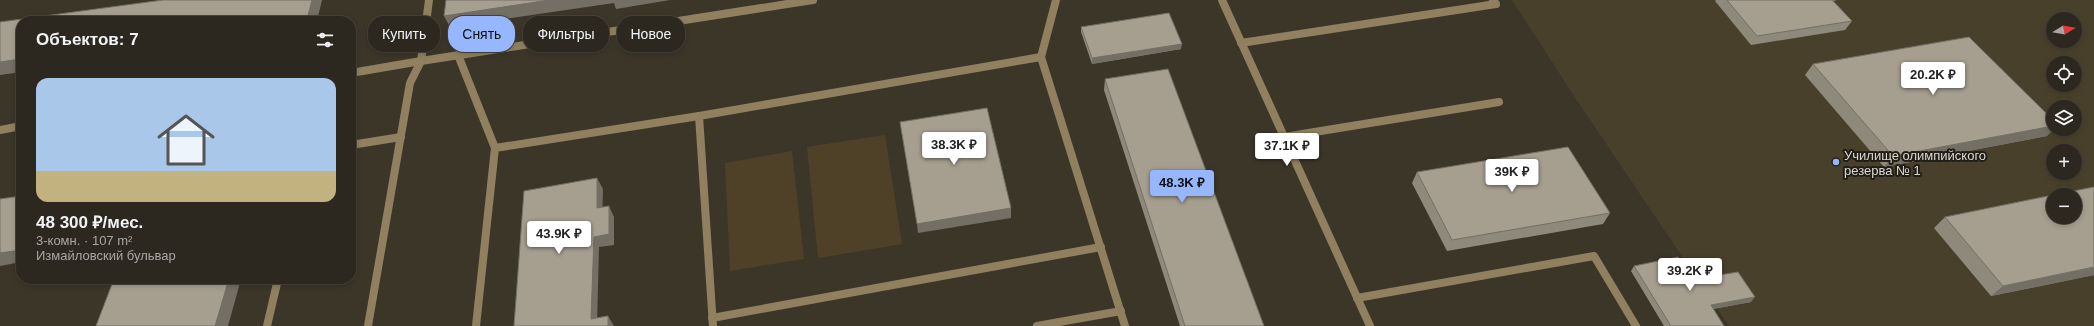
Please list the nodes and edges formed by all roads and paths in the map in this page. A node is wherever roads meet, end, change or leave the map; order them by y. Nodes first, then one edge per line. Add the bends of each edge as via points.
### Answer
1 (430, 0) edge
2 (813, 0) edge
3 (1056, 0) edge
4 (1222, 0) edge
5 (1493, 0) edge
6 (1241, 42) junction
7 (458, 55) junction
8 (1041, 57) junction
9 (421, 61) junction
10 (356, 72) edge
11 (1499, 102) dead end
12 (699, 116) junction
13 (16, 127) edge
14 (0, 130) edge
15 (1284, 137) junction
16 (401, 138) junction
17 (356, 144) edge
18 (495, 148) junction
19 (1100, 247) junction
20 (277, 284) edge
21 (1357, 298) junction
22 (1121, 311) junction
23 (713, 322) edge
24 (267, 326) edge
25 (368, 326) edge
26 (476, 326) edge
27 (1037, 326) edge
28 (1125, 326) edge
29 (1370, 326) edge
30 (1636, 326) edge

1 - 9 street
2 - 7 street
3 - 8 street
4 - 6 street
5 - 6 street via 1496,4
6 - 15 street
7 - 9 street
7 - 18 street
8 - 12 street
8 - 19 street
9 - 10 street
9 - 16 street via 410,84
11 - 15 street
12 - 18 street
12 - 23 street
13 - 14 street
15 - 21 street
16 - 17 street
16 - 25 street
18 - 26 street
19 - 22 street
19 - 23 street
20 - 24 street
21 - 29 street
21 - 30 street via 1594,256
22 - 27 street
22 - 28 street

